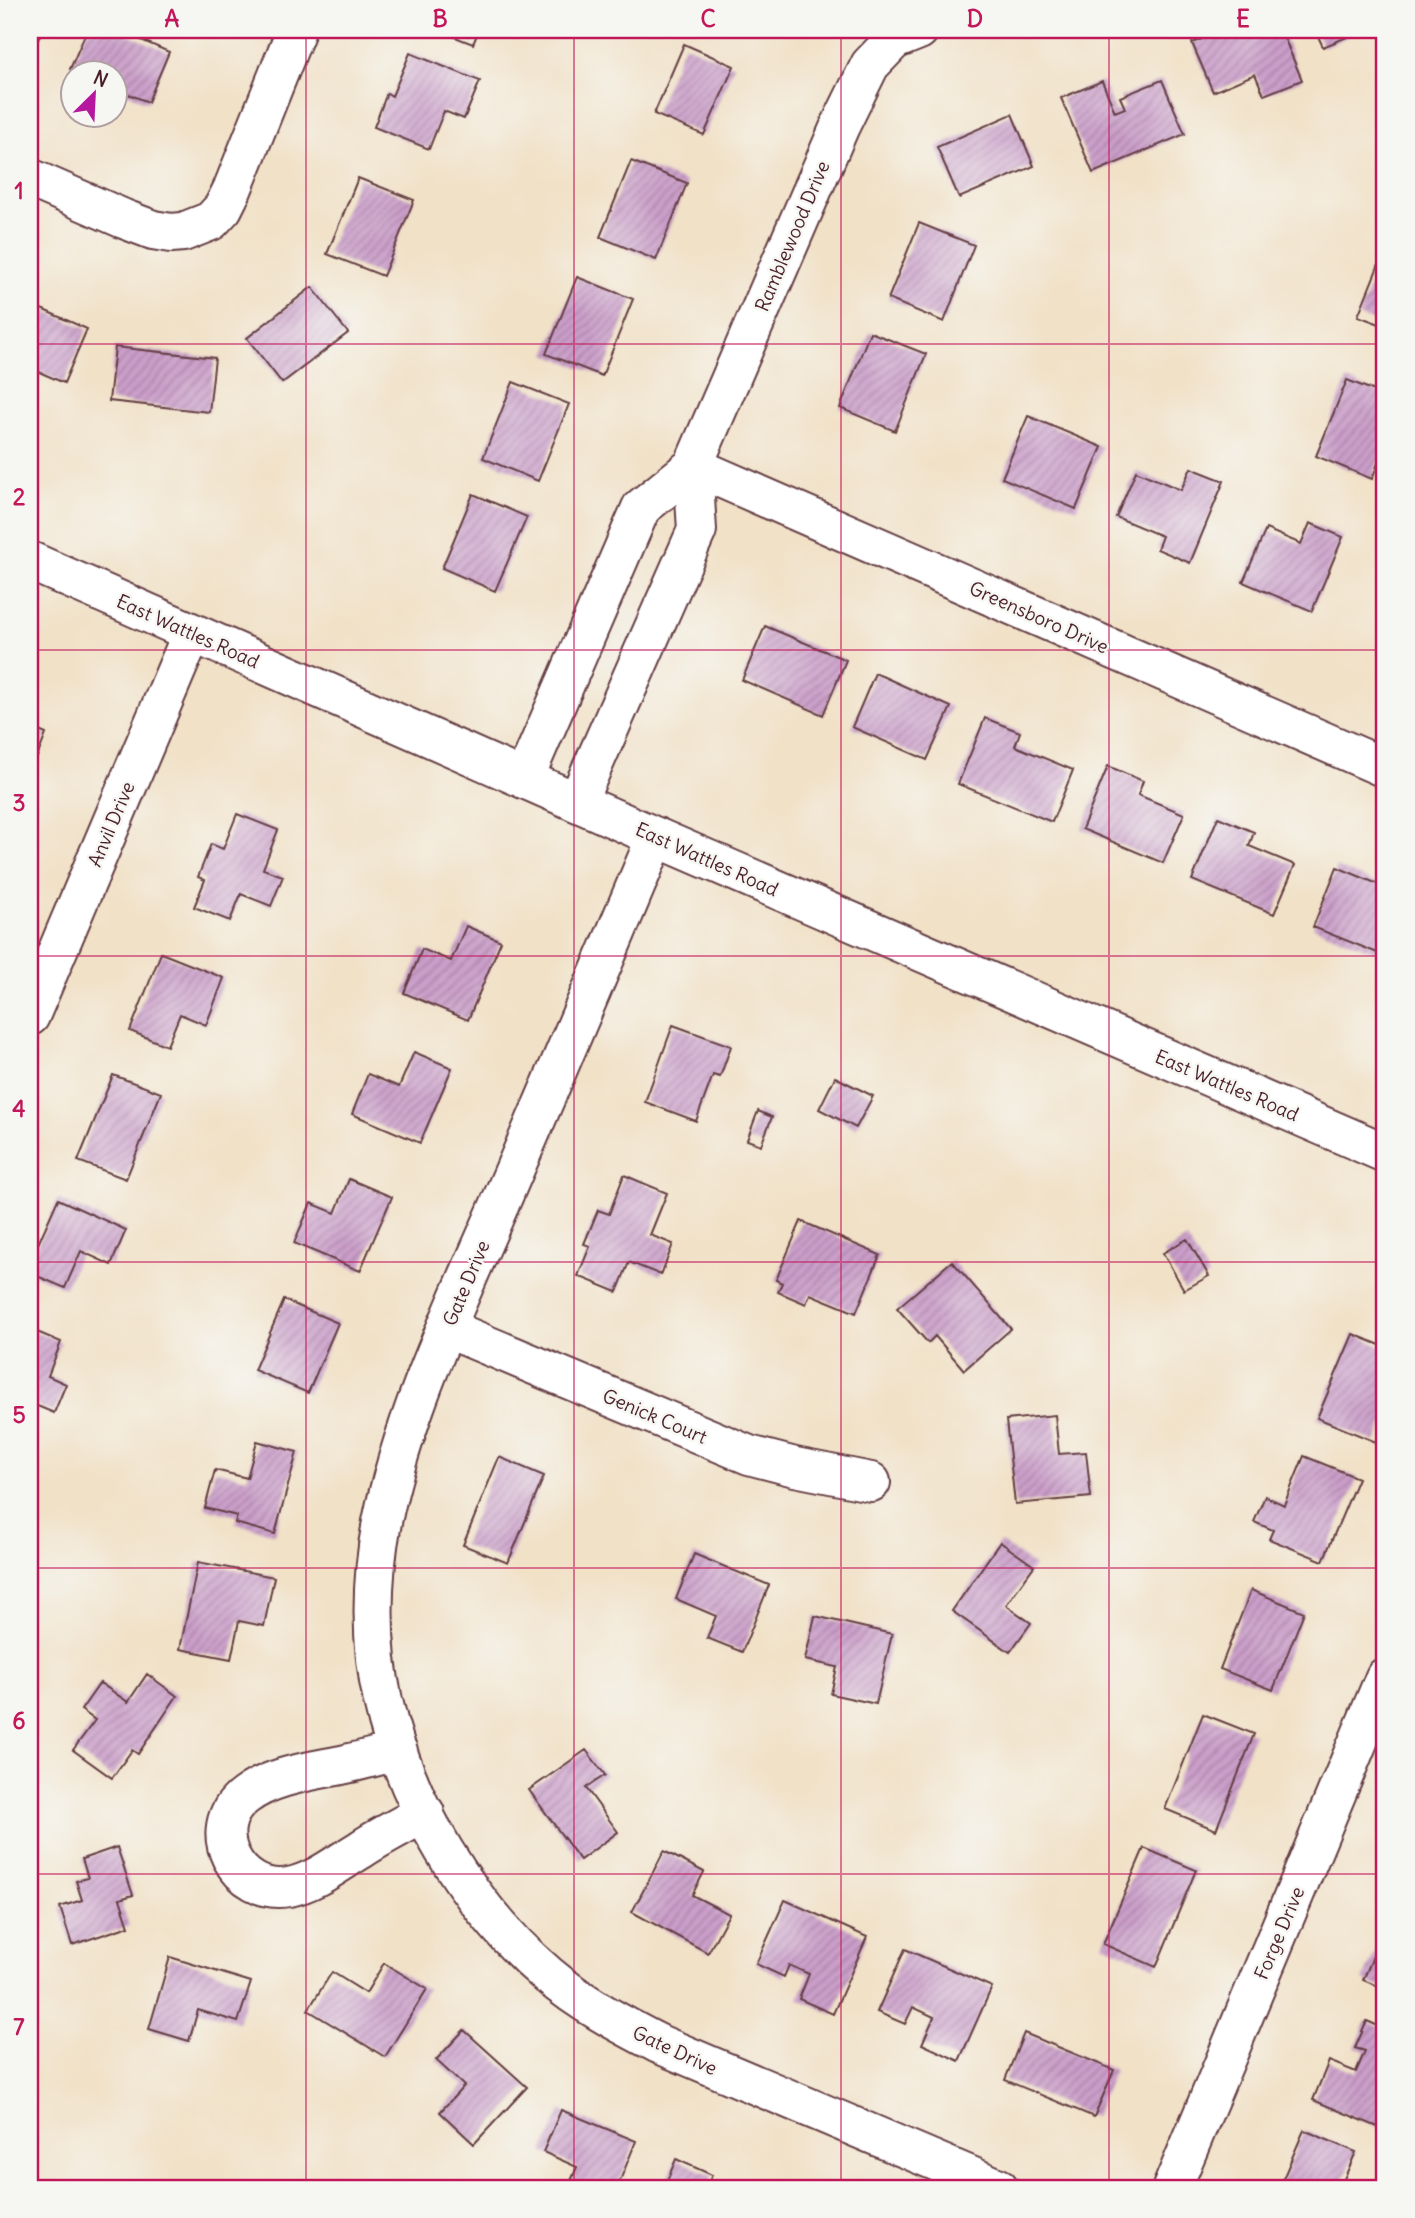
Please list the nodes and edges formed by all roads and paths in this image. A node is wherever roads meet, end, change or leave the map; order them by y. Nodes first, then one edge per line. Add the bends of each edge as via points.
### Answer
1 (296, 30) edge
2 (919, 30) edge
3 (30, 178) edge
4 (693, 466) junction
5 (30, 561) edge
6 (192, 633) junction
7 (1383, 759) edge
8 (524, 779) junction
9 (577, 802) junction
10 (656, 837) junction
11 (30, 1016) edge
12 (1385, 1153) edge
13 (446, 1328) junction
14 (872, 1482) dead end
15 (1385, 1678) edge
16 (398, 1751) junction
17 (425, 1813) junction
18 (999, 2188) edge
19 (1172, 2188) edge

1 - 3 street via 232,190 211,221 183,232 153,230
2 - 4 street, Ramblewood Drive via 894,40 860,81
4 - 7 street, Greensboro Drive
4 - 8 street, Ramblewood Drive via 641,508
4 - 9 street, Ramblewood Drive via 697,530
5 - 6 street, East Wattles Road
6 - 8 street, East Wattles Road
6 - 11 street, Anvil Drive
8 - 9 street, East Wattles Road
9 - 10 street, East Wattles Road
10 - 12 street, East Wattles Road
10 - 13 street, Gate Drive
13 - 14 street, Genick Court via 749,1455
13 - 16 street, Gate Drive via 394,1469 376,1564 376,1660
15 - 19 street, Forge Drive
16 - 17 street, Gate Drive
16 - 17 street via 260,1786 242,1798 230,1814 226,1827 230,1858 255,1882 287,1888 306,1883
17 - 18 street, Gate Drive via 480,1902 513,1940 550,1976 609,2018 704,2065

